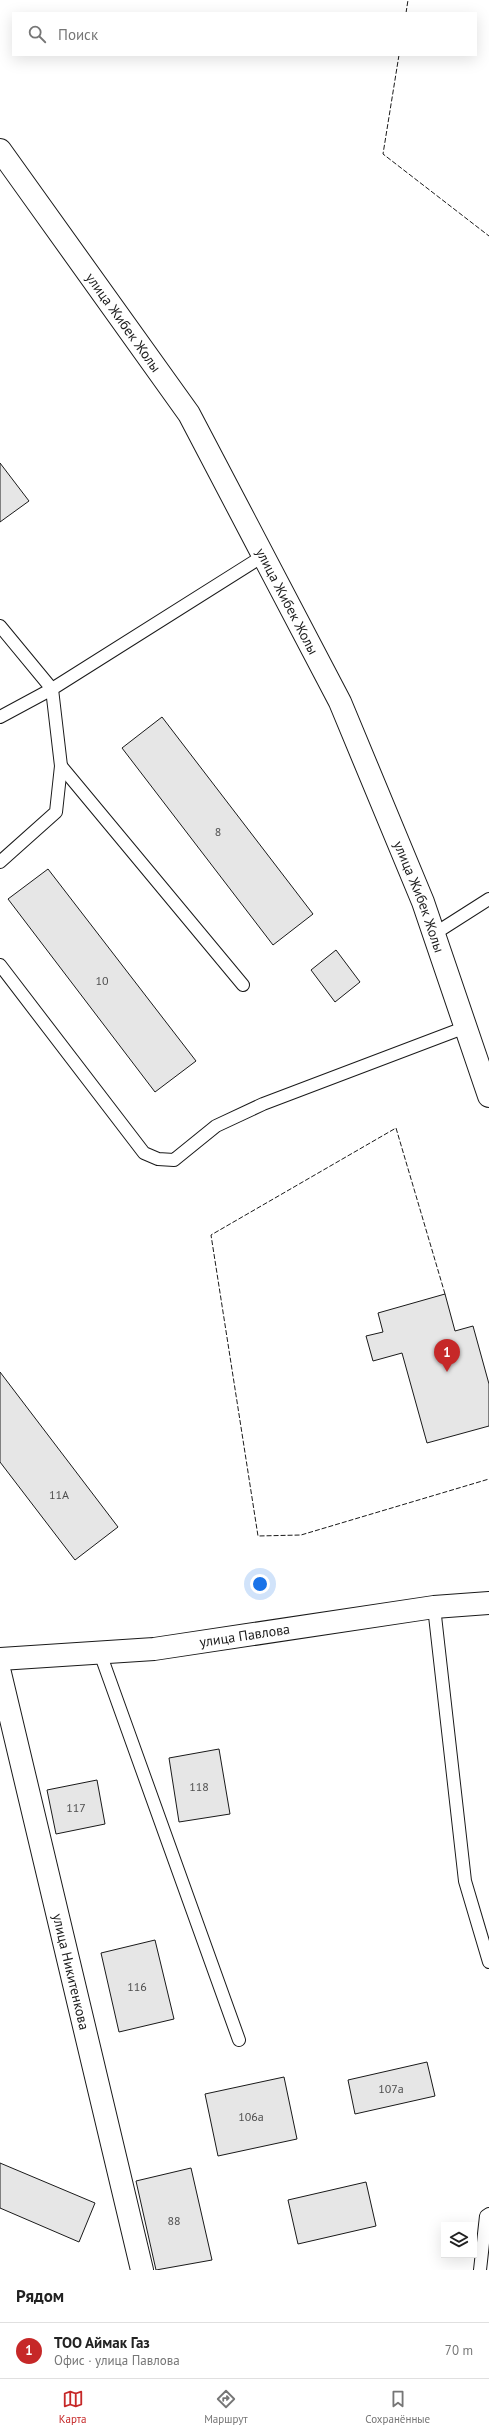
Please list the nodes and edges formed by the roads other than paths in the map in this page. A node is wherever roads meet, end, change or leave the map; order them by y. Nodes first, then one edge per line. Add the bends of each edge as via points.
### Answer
1 (0, 150) edge
2 (263, 556) junction
3 (0, 626) edge
4 (52, 689) junction
5 (0, 717) edge
6 (61, 766) junction
7 (0, 862) edge
8 (489, 899) edge
9 (434, 934) junction
10 (0, 965) edge
11 (244, 985) dead end
12 (466, 1027) junction
13 (489, 1096) edge
14 (489, 1604) edge
15 (434, 1607) junction
16 (100, 1653) junction
17 (0, 1659) edge
18 (0, 1673) edge
19 (489, 1962) edge
20 (239, 2040) dead end
21 (489, 2214) edge
22 (142, 2270) edge
23 (480, 2270) edge

1 - 2 street, улица Жибек Жолы via 189,414
2 - 4 lane
2 - 9 street, улица Жибек Жолы via 340,702
3 - 4 lane
4 - 5 lane
4 - 6 lane
6 - 7 lane via 56,812
6 - 11 lane
8 - 9 lane
9 - 12 street, улица Жибек Жолы
10 - 12 lane via 144,1153 158,1159 174,1160 216,1126 263,1104
12 - 13 street, улица Жибек Жолы
14 - 15 street, улица Павлова
15 - 16 street, улица Павлова via 154,1649
15 - 19 lane via 465,1881
16 - 17 street, улица Павлова
16 - 20 lane
18 - 22 street, улица Никитенкова
21 - 23 lane via 486,2216

